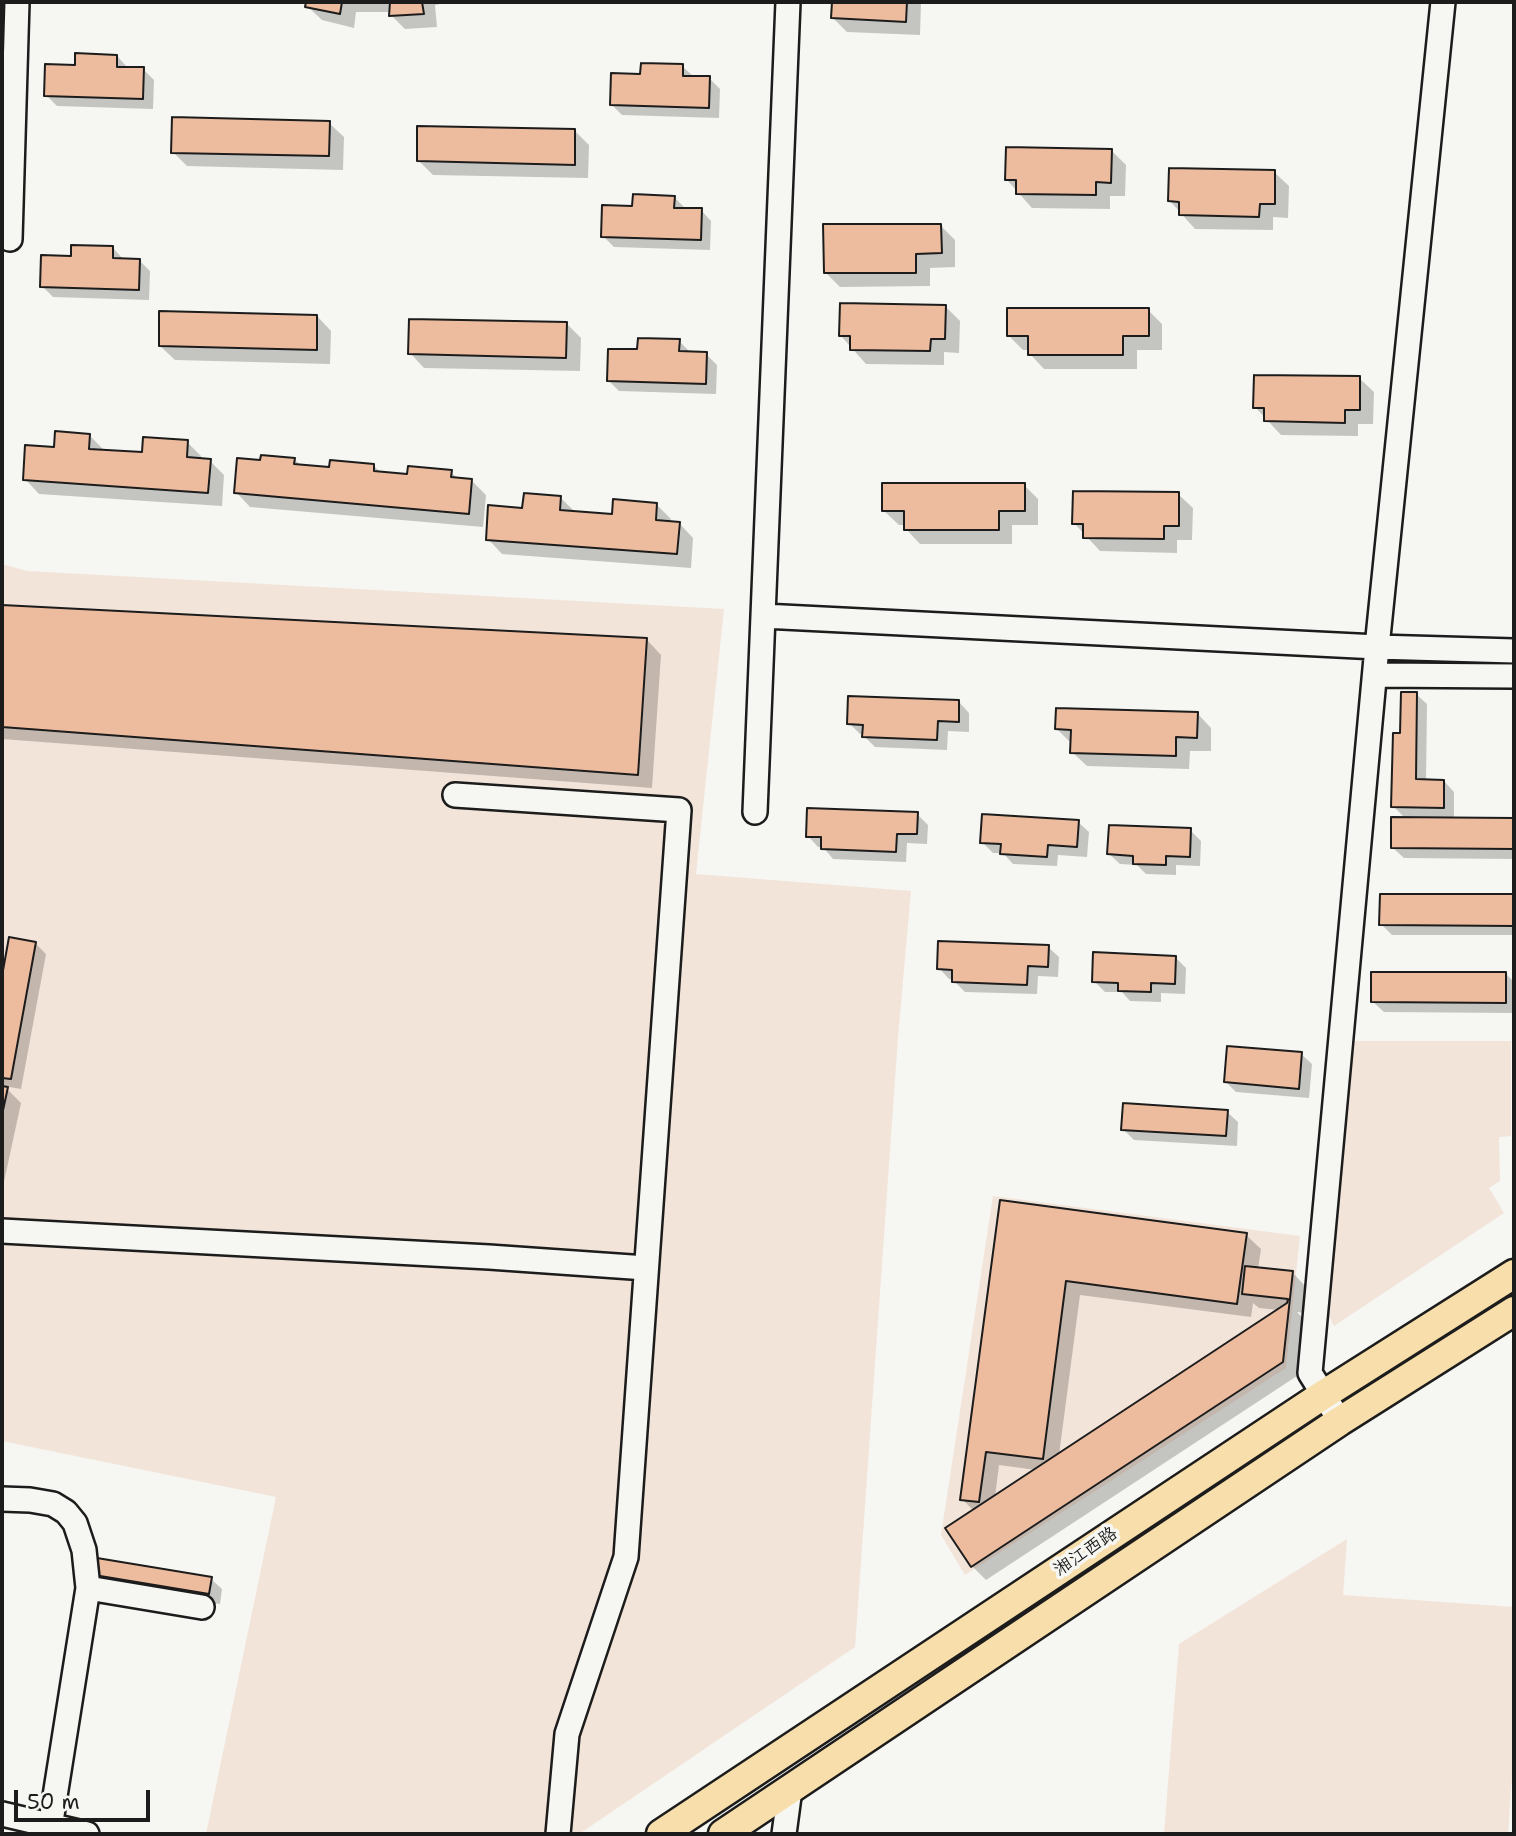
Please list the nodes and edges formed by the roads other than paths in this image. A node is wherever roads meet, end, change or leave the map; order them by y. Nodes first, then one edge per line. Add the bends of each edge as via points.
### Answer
1 (18, 2) edge
2 (788, 2) edge
3 (1443, 2) edge
4 (10, 239) dead end
5 (763, 616) junction
6 (1377, 647) junction
7 (1514, 651) edge
8 (1375, 675) junction
9 (1514, 676) edge
10 (455, 794) dead end
11 (755, 812) dead end
12 (2, 1231) edge
13 (646, 1268) junction
14 (1514, 1274) edge
15 (1514, 1311) edge
16 (1323, 1395) junction
17 (1340, 1421) junction
18 (2, 1499) edge
19 (88, 1588) junction
20 (202, 1607) dead end
21 (790, 1789) junction
22 (2, 1814) edge
23 (50, 1830) edge
24 (87, 1834) edge
25 (558, 1834) edge
26 (661, 1834) edge
27 (723, 1834) edge
28 (784, 1834) edge

1 - 4 street
2 - 5 street
3 - 6 street
5 - 6 street
5 - 11 street
6 - 7 street
6 - 8 street
8 - 9 street
8 - 16 street via 1310,1373
10 - 13 street via 679,810
12 - 13 street
13 - 25 street via 626,1557 566,1734
14 - 16 main road, 湘江西路
15 - 17 main road, 湘江西路
16 - 17 street
16 - 26 main road, 湘江西路
17 - 21 main road, 湘江西路
18 - 19 street via 53,1504 66,1512 75,1522 84,1550
19 - 20 street
19 - 23 street
21 - 27 main road, 湘江西路
21 - 28 street
22 - 23 street
23 - 24 street

